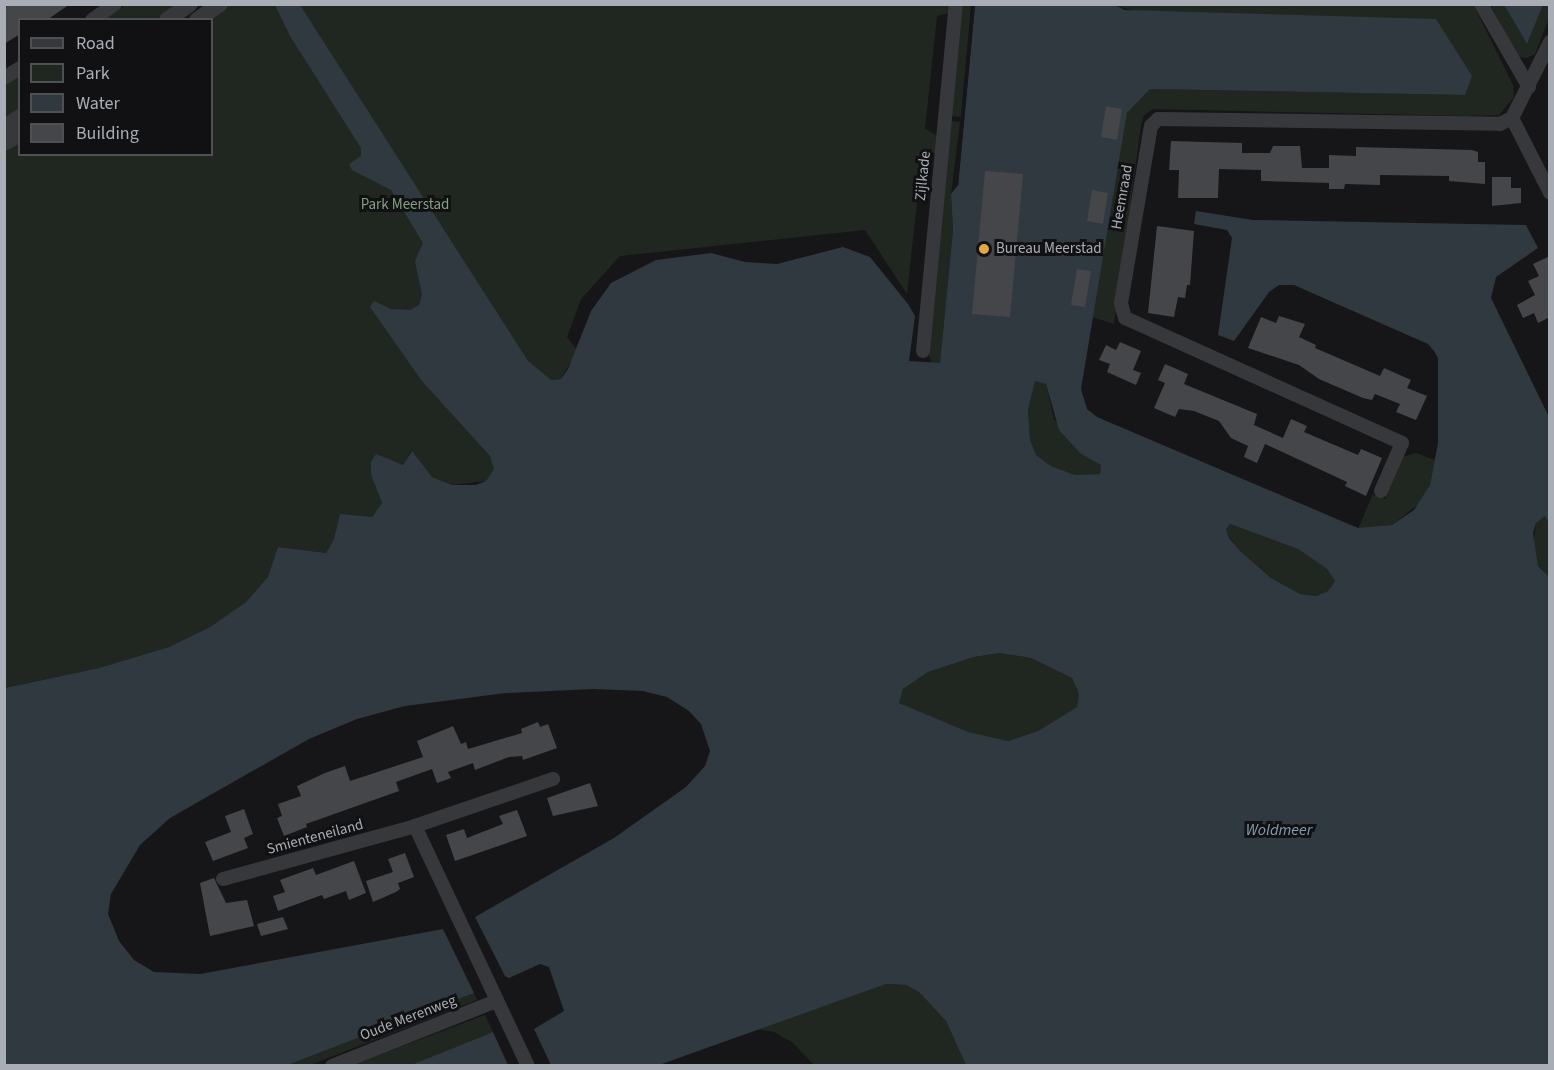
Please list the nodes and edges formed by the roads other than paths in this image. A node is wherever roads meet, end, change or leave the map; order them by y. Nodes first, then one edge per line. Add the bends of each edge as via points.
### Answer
1 (115, 4) edge
2 (190, 4) edge
3 (220, 4) edge
4 (956, 4) edge
5 (1481, 4) edge
6 (95, 18) edge
7 (170, 18) edge
8 (199, 18) edge
9 (1550, 42) edge
10 (18, 69) edge
11 (4, 78) edge
12 (1529, 87) junction
13 (18, 118) edge
14 (1512, 118) junction
15 (4, 127) edge
16 (18, 135) edge
17 (4, 143) edge
18 (1550, 193) edge
19 (923, 351) dead end
20 (1381, 491) dead end
21 (553, 779) dead end
22 (415, 826) junction
23 (223, 879) dead end
24 (496, 1001) junction
25 (332, 1065) edge
26 (528, 1065) edge

1 - 6 street
2 - 7 street
3 - 8 street
4 - 19 street, Zijlkade
5 - 12 street
9 - 12 street
10 - 11 street
12 - 14 street
13 - 15 street
14 - 18 street
14 - 20 street, Heemraad via 1500,124 1158,119 1151,126 1120,303 1125,318 1402,443
16 - 17 street
21 - 22 street, Smienteneiland
22 - 23 street, Smienteneiland
22 - 24 street
24 - 25 street, Oude Merenweg
24 - 26 street

